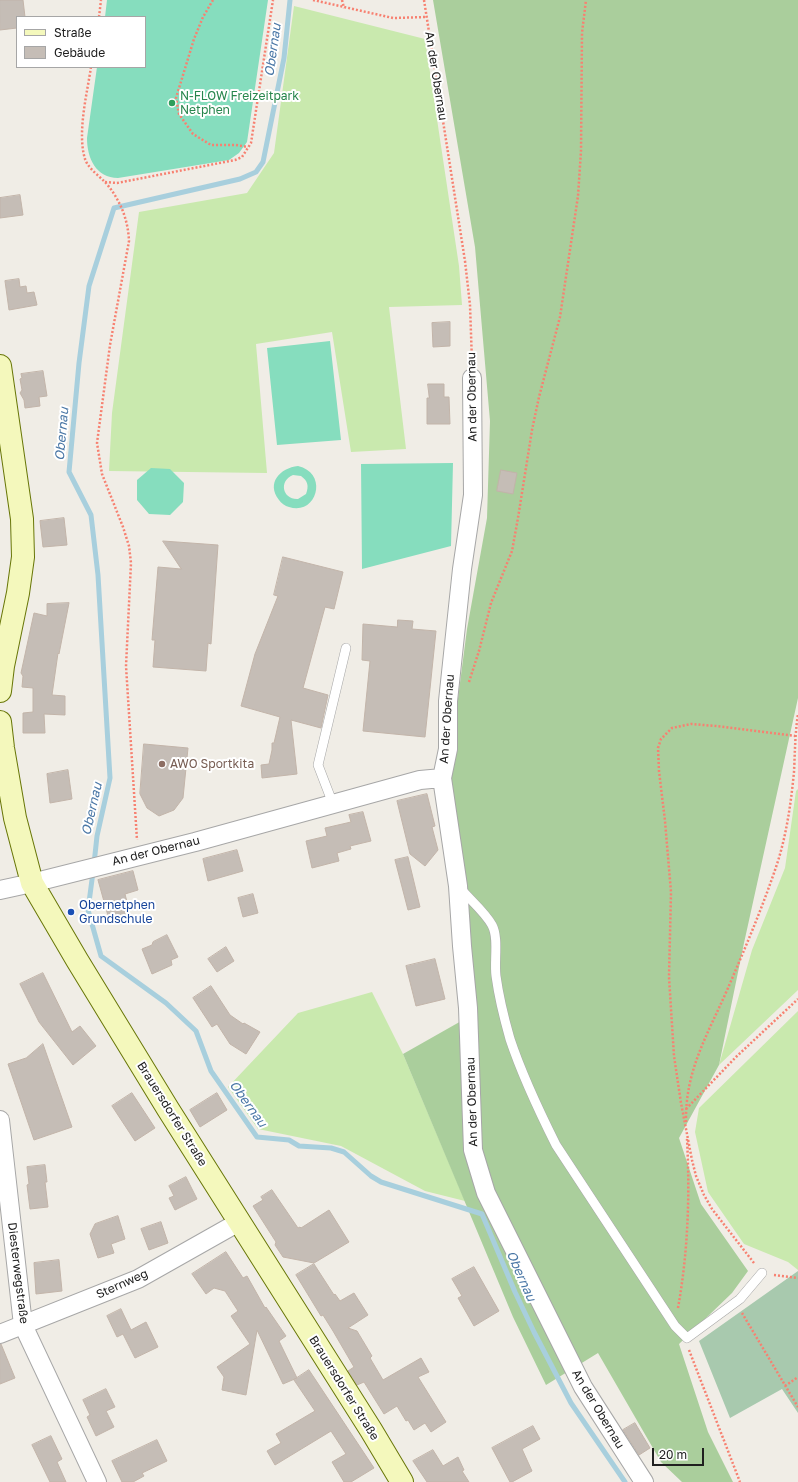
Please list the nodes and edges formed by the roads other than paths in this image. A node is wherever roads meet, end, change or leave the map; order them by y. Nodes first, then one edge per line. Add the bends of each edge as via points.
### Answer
1 (0, 366) edge
2 (472, 378) road end
3 (346, 648) dead end
4 (0, 691) edge
5 (0, 722) edge
6 (442, 778) junction
7 (334, 804) junction
8 (32, 883) junction
9 (458, 886) junction
10 (0, 890) edge
11 (0, 1120) edge
12 (239, 1222) junction
13 (762, 1273) road end
14 (23, 1325) junction
15 (0, 1334) edge
16 (97, 1482) edge
17 (402, 1482) edge
18 (644, 1482) edge

1 - 4 street via 21,512 22,557
2 - 6 street, An der Obernau via 473,495 449,686 448,749
3 - 7 lane via 318,765
5 - 8 street, Brauersdorfer Straße via 15,818
6 - 7 street, An der Obernau via 420,780
6 - 9 street, An der Obernau
7 - 8 street, An der Obernau
8 - 10 street, An der Obernau
8 - 12 street, Brauersdorfer Straße
9 - 13 lane via 492,926 496,937 496,974 500,1003 510,1039 556,1145 675,1326 687,1338 740,1299
9 - 18 street, An der Obernau via 468,1008 473,1150 486,1193 583,1387
11 - 14 street, Diesterwegstraße
12 - 14 street, Sternweg via 138,1279
12 - 17 street, Brauersdorfer Straße
14 - 15 street, Sternweg
14 - 16 street, Diesterwegstraße

